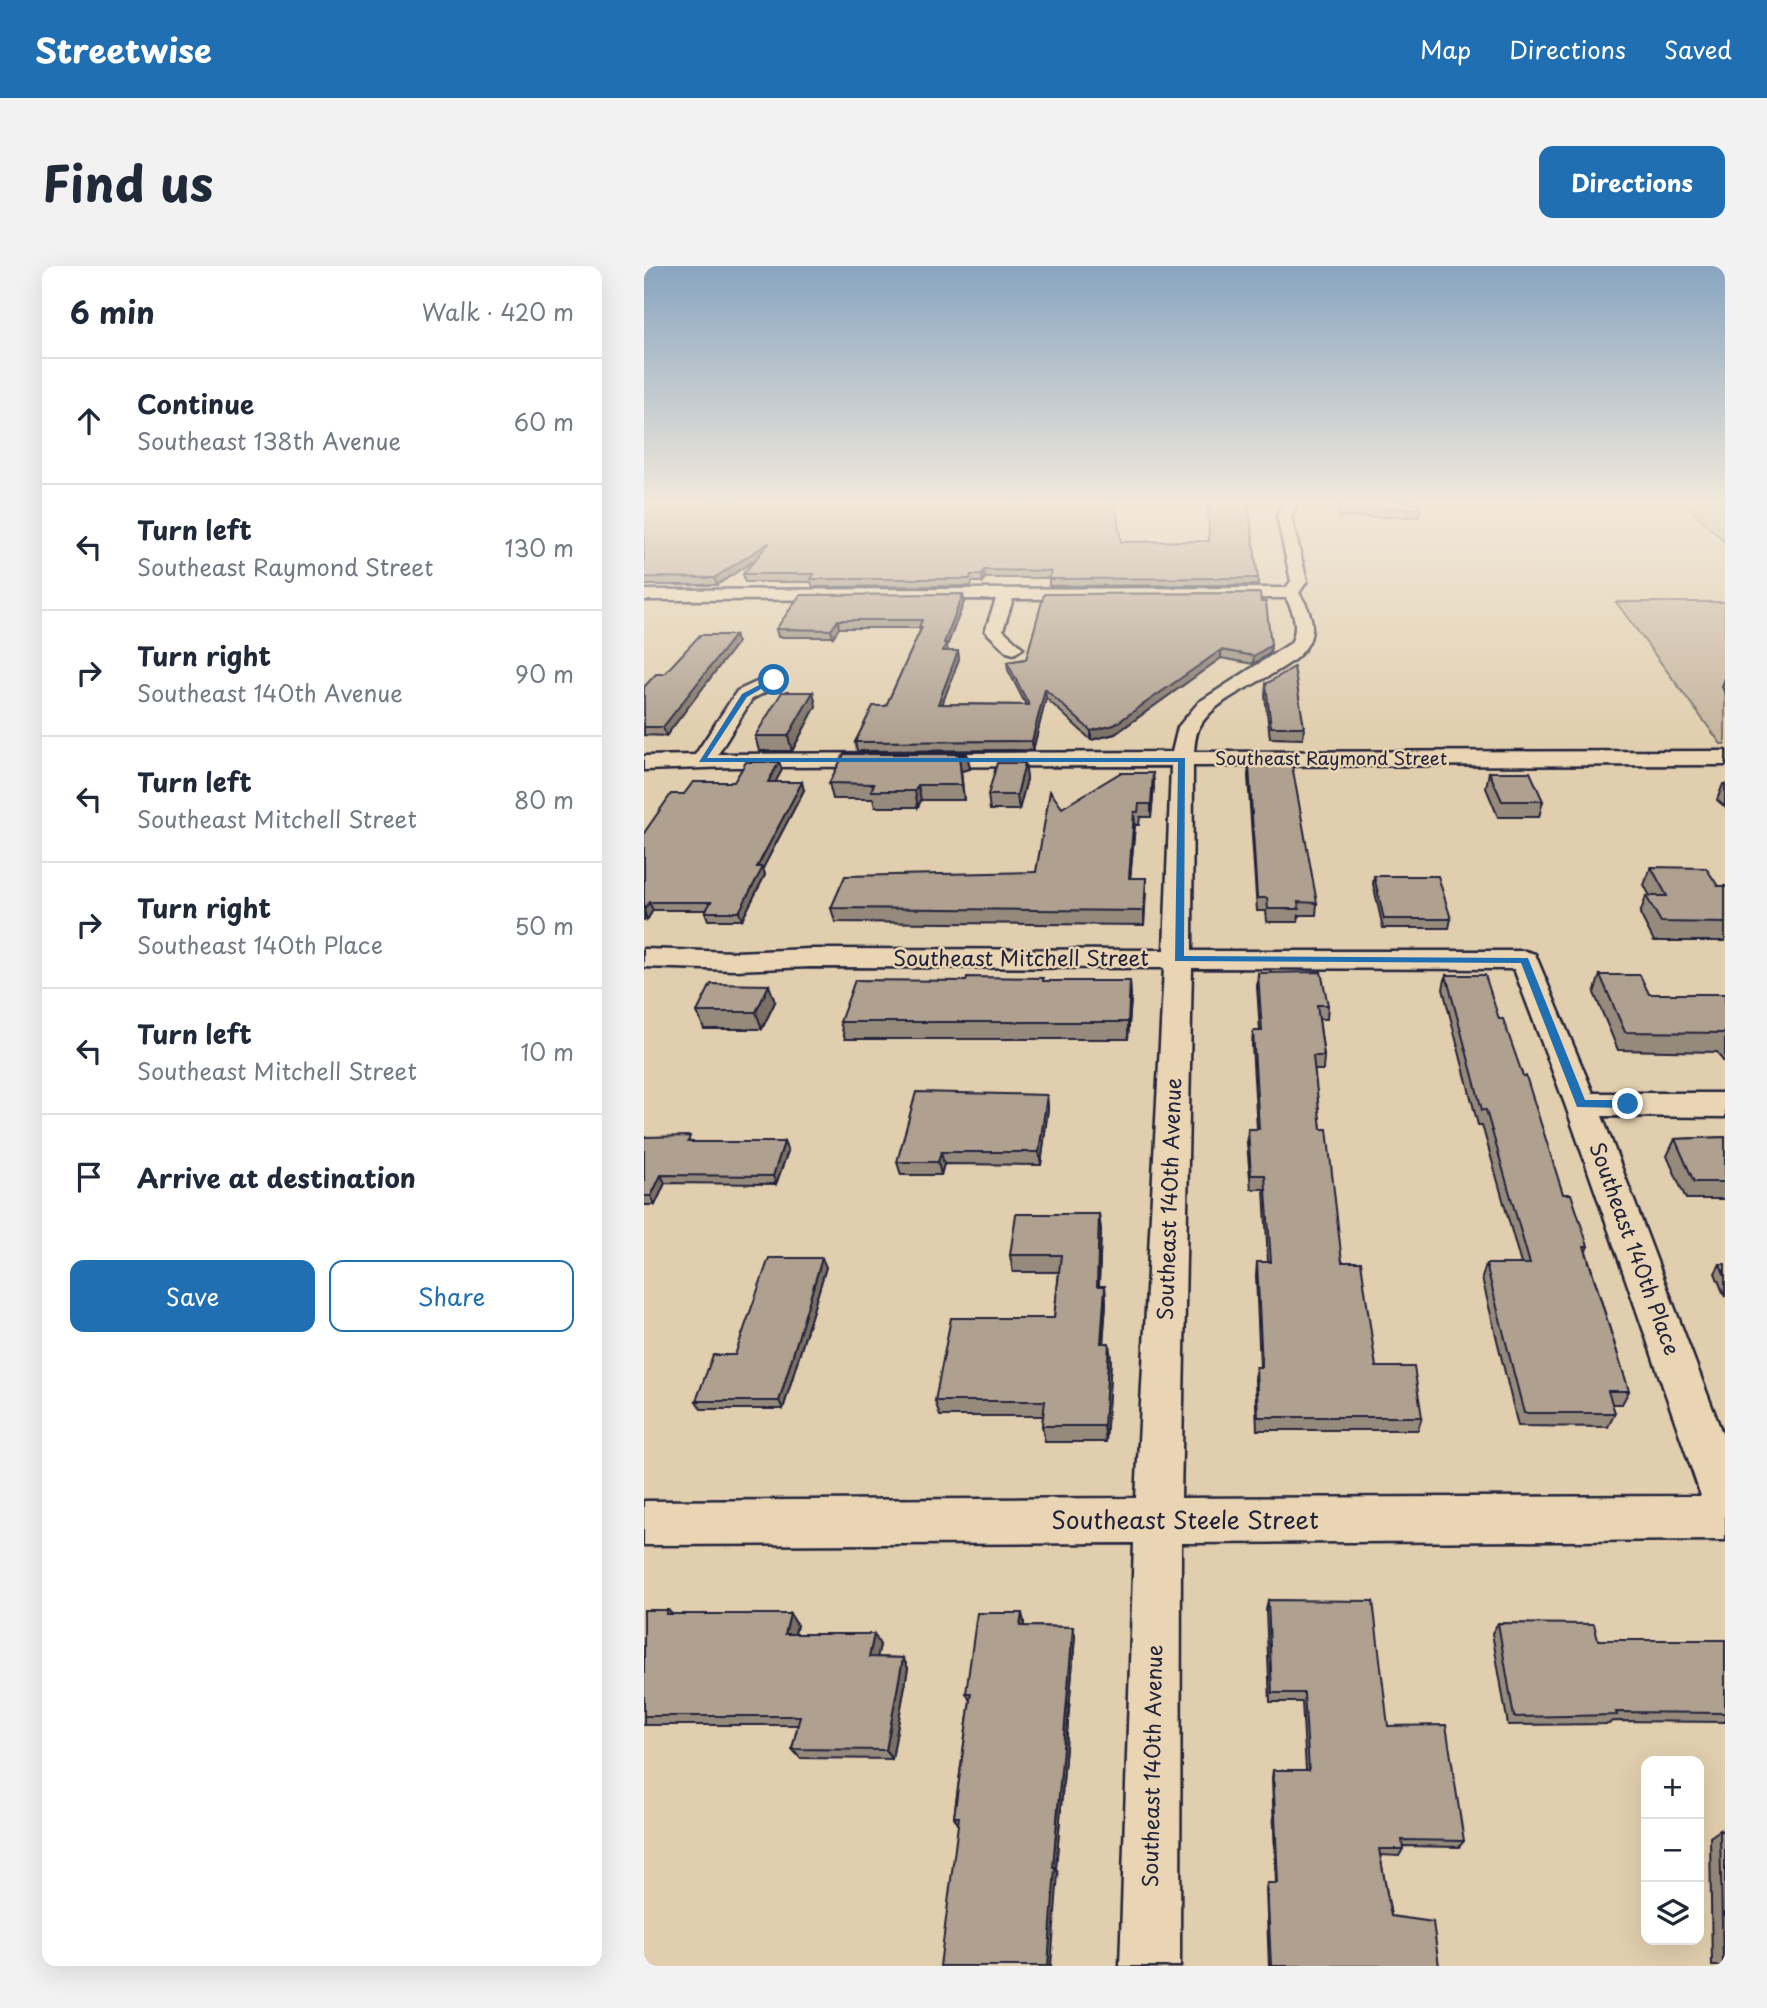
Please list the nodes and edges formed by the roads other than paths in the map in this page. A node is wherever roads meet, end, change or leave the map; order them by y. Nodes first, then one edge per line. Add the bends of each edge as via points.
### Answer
1 (1299, 580) edge
2 (1291, 593) junction
3 (1006, 594) junction
4 (644, 595) edge
5 (1014, 648) dead end
6 (774, 680) dead end
7 (1725, 758) edge
8 (1182, 760) junction
9 (702, 761) junction
10 (644, 763) edge
11 (644, 958) edge
12 (1179, 959) junction
13 (1525, 960) joint
14 (1581, 1104) junction
15 (1725, 1105) edge
16 (1725, 1501) edge
17 (1725, 1518) edge
18 (1158, 1521) junction
19 (644, 1523) edge
20 (1150, 1966) edge

1 - 2 street
2 - 3 street
2 - 8 street, Southeast 140th Avenue via 1306,626 1301,643 1207,706 1190,724
3 - 4 street
3 - 5 street via 994,631
6 - 9 street via 744,695
7 - 8 street, Southeast Raymond Street
8 - 9 street, Southeast Raymond Street
8 - 12 street, Southeast 140th Avenue
9 - 10 street, Southeast Raymond Street
11 - 12 street, Southeast Mitchell Street
12 - 13 street, Southeast Mitchell Street
12 - 18 street, Southeast 140th Avenue
13 - 14 street, Southeast 140th Place
14 - 15 street
14 - 16 street, Southeast 140th Place
17 - 18 street, Southeast Steele Street
18 - 19 street, Southeast Steele Street
18 - 20 street, Southeast 140th Avenue

